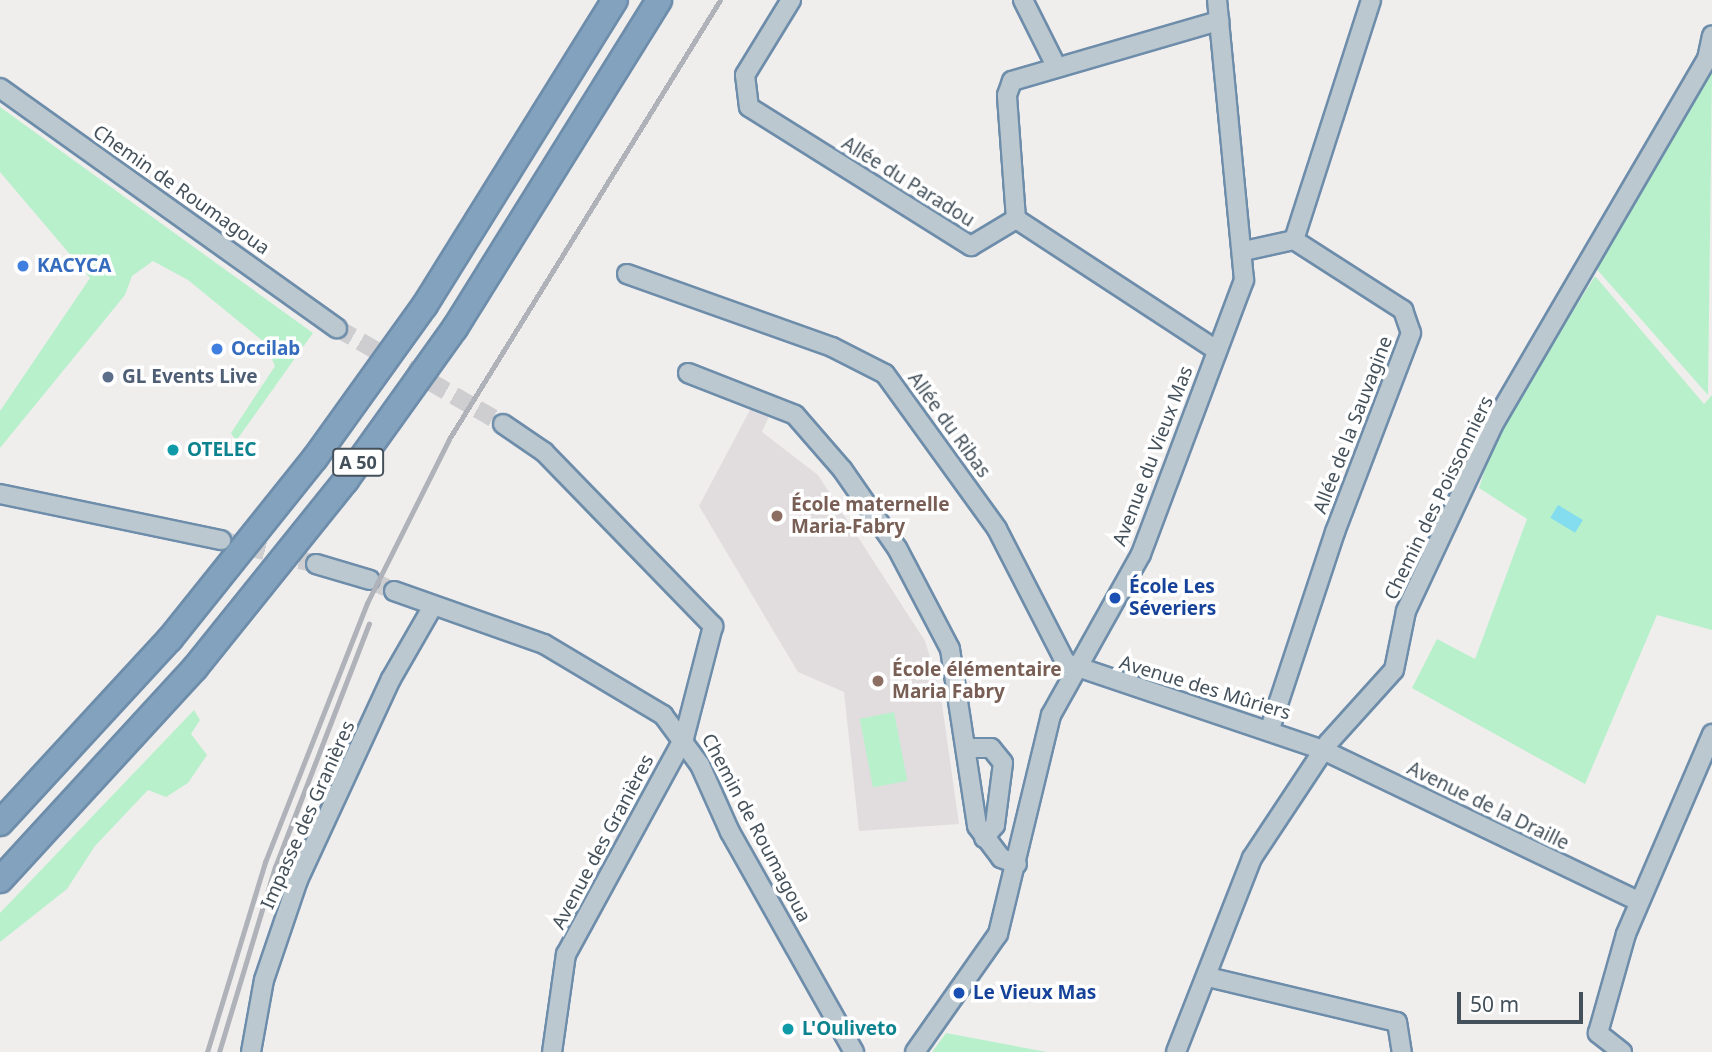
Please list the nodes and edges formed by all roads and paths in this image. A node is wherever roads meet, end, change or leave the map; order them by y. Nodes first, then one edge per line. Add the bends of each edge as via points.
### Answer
1 (615, 0) edge
2 (659, 0) edge
3 (792, 0) edge
4 (1023, 0) edge
5 (1217, 0) edge
6 (1371, 0) edge
7 (1219, 21) junction
8 (1712, 36) edge
9 (1055, 64) junction
10 (0, 88) edge
11 (1016, 219) junction
12 (1294, 240) junction
13 (1244, 251) junction
14 (627, 274) dead end
15 (337, 328) tunnel mouth
16 (1216, 350) junction
17 (688, 373) dead end
18 (503, 425) tunnel mouth
19 (0, 494) edge
20 (221, 540) tunnel mouth
21 (316, 564) tunnel mouth
22 (370, 580) tunnel mouth
23 (394, 591) tunnel mouth
24 (433, 606) junction
25 (1074, 667) junction
26 (1270, 728) junction
27 (1712, 734) edge
28 (684, 737) junction
29 (966, 748) junction
30 (1323, 750) junction
31 (0, 823) edge
32 (984, 838) junction
33 (1017, 864) junction
34 (0, 880) edge
35 (1636, 900) junction
36 (1208, 977) junction
37 (850, 1045) edge
38 (914, 1051) edge
39 (251, 1052) edge
40 (552, 1052) edge
41 (863, 1052) edge
42 (1176, 1052) edge
43 (1402, 1052) edge
44 (1622, 1052) edge

1 - 31 highway, A 50 via 425,305 315,458 170,639
2 - 34 highway, A 50 via 454,328 346,480 195,668
3 - 11 street, Allée du Paradou via 745,75 750,107 971,246
4 - 9 street
5 - 7 street, Avenue du Vieux Mas
6 - 12 street
7 - 9 street
7 - 13 street, Avenue du Vieux Mas
8 - 30 street, Chemin des Poissonniers via 1707,59 1493,425 1406,611 1394,670
9 - 11 street via 1008,88
10 - 15 street, Chemin de Roumagoua
11 - 16 street
12 - 13 street
12 - 26 street, Allée de la Sauvagine via 1403,310 1411,333 1335,532
13 - 16 street, Avenue du Vieux Mas via 1244,280
14 - 25 street, Allée du Ribas via 832,347 885,374 997,529 1059,655
16 - 25 street, Avenue du Vieux Mas via 1141,554
17 - 29 street via 795,415 842,468 933,608 950,649
18 - 28 street, Chemin de Roumagoua via 580,487 713,626
19 - 20 street
21 - 22 street
23 - 24 street
24 - 28 street via 579,660 642,699
24 - 39 street, Impasse des Granières via 391,679 298,880 264,980
25 - 26 street, Avenue des Mûriers
25 - 33 street, Avenue du Vieux Mas via 1040,748
26 - 30 street, Avenue des Mûriers
27 - 35 street
28 - 37 street, Chemin de Roumagoua
28 - 40 street, Avenue des Granières via 566,954
29 - 32 street
29 - 32 street via 991,748 1003,763 995,825
30 - 35 street, Avenue de la Draille
30 - 36 street, Chemin des Poissonniers via 1252,858
32 - 33 street
33 - 38 street, Avenue du Vieux Mas via 999,934
35 - 44 street via 1598,1033
36 - 42 street, Chemin des Poissonniers via 1185,1018
36 - 43 street via 1397,1023
37 - 41 street, Chemin de Roumagoua

